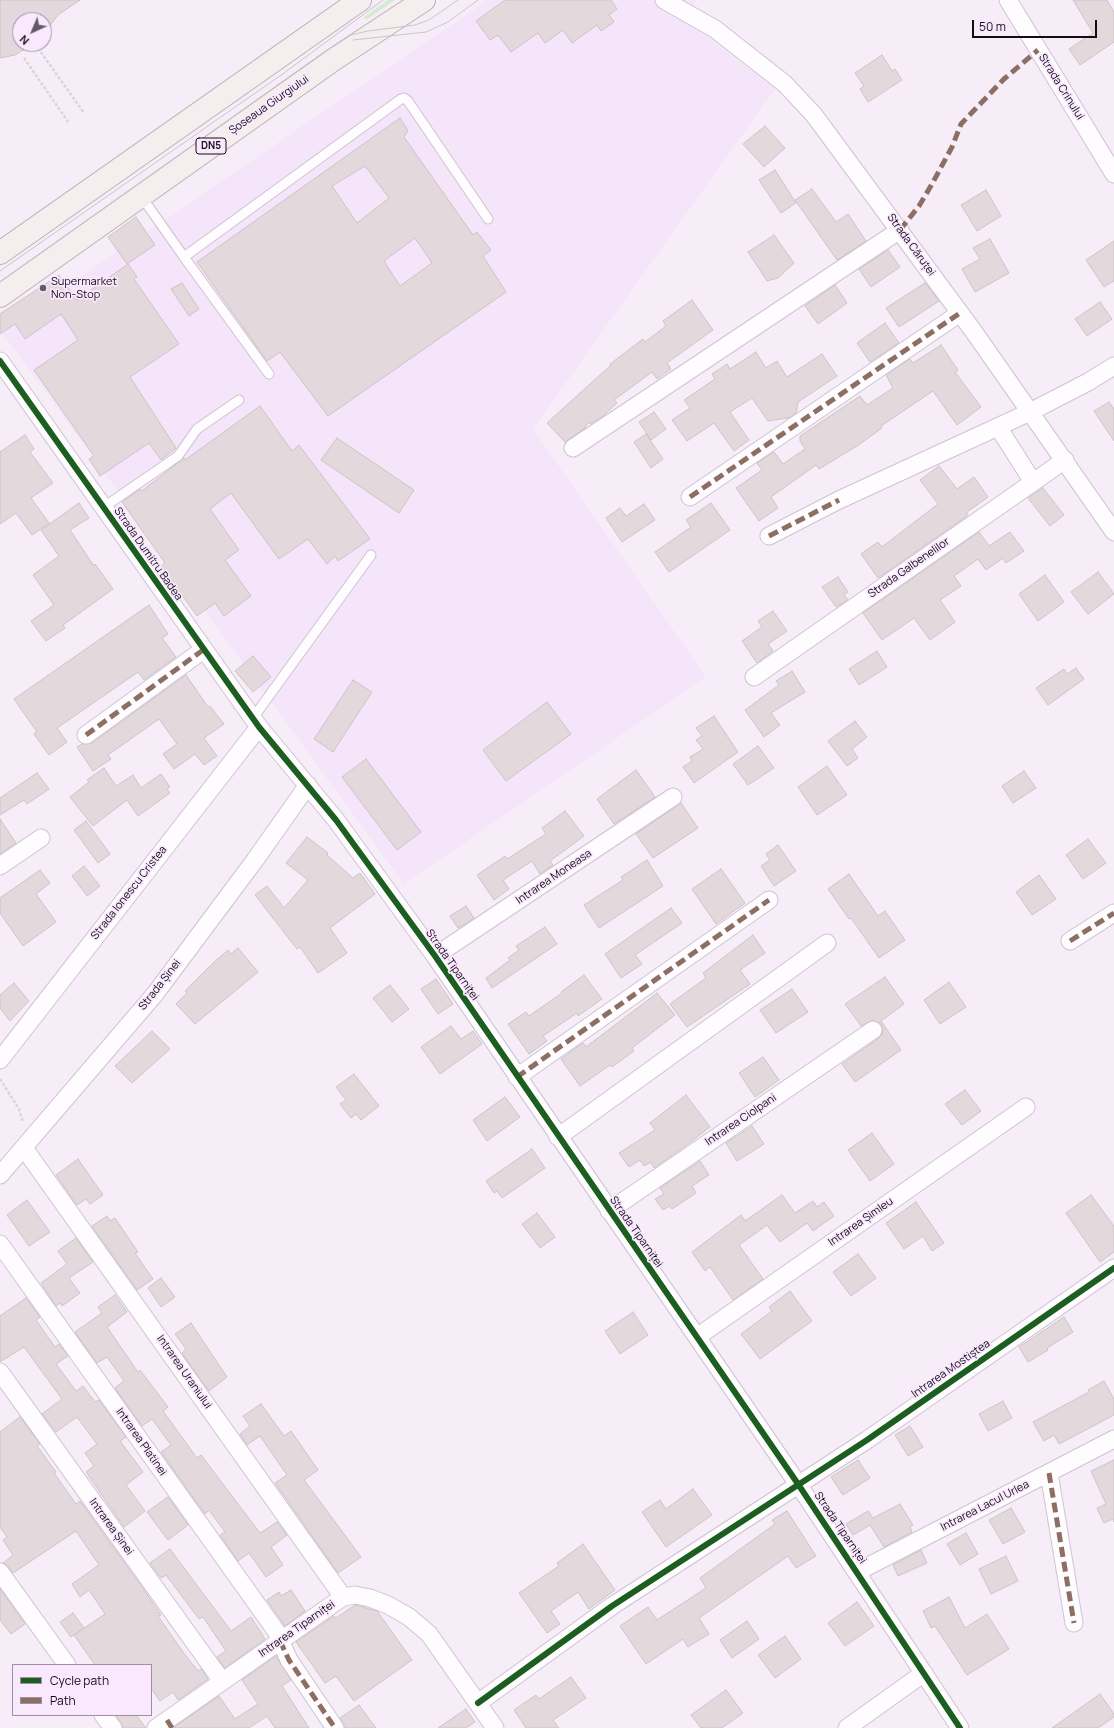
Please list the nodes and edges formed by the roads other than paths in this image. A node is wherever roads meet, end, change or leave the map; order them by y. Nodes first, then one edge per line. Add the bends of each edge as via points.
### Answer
1 (360, 0) edge
2 (424, 0) edge
3 (664, 0) edge
4 (1008, 0) edge
5 (314, 34) junction
6 (333, 60) junction
7 (1114, 174) edge
8 (141, 196) junction
9 (488, 218) dead end
10 (900, 230) junction
11 (0, 253) edge
12 (184, 258) junction
13 (0, 296) edge
14 (960, 313) junction
15 (0, 361) edge
16 (1114, 366) edge
17 (270, 374) dead end
18 (239, 400) dead end
19 (1030, 412) junction
20 (998, 427) junction
21 (573, 448) dead end
22 (1065, 460) junction
23 (1033, 482) junction
24 (690, 497) dead end
25 (104, 507) junction
26 (1114, 532) edge
27 (769, 536) dead end
28 (371, 555) dead end
29 (203, 650) junction
30 (754, 677) dead end
31 (256, 722) junction
32 (86, 735) dead end
33 (283, 755) joint
34 (308, 785) junction
35 (673, 797) dead end
36 (41, 838) dead end
37 (0, 866) edge
38 (769, 900) dead end
39 (1114, 913) edge
40 (1070, 941) dead end
41 (827, 943) dead end
42 (435, 956) junction
43 (873, 1030) dead end
44 (2, 1053) edge
45 (517, 1077) junction
46 (1026, 1107) dead end
47 (558, 1137) junction
48 (27, 1145) junction
49 (0, 1175) edge
50 (609, 1211) junction
51 (0, 1244) edge
52 (1114, 1268) edge
53 (697, 1337) junction
54 (0, 1372) edge
55 (1114, 1440) edge
56 (1049, 1473) junction
57 (798, 1484) junction
58 (0, 1572) edge
59 (856, 1572) junction
60 (344, 1597) junction
61 (1074, 1622) dead end
62 (280, 1641) junction
63 (66, 1664) edge
64 (924, 1673) junction
65 (222, 1681) junction
66 (478, 1703) junction
67 (105, 1716) edge
68 (165, 1725) edge
69 (113, 1728) edge
70 (335, 1728) edge
71 (496, 1728) edge
72 (847, 1728) edge
73 (960, 1728) edge

1 - 5 main road
2 - 6 main road, Șoseaua Giurgiului / DN5
3 - 10 street, Strada Căruței via 715,29 785,84 814,115
4 - 7 street, Strada Crinului
5 - 6 main road
5 - 11 main road
6 - 8 main road, Șoseaua Giurgiului / DN5
8 - 12 lane
8 - 13 main road, Șoseaua Giurgiului / DN5
9 - 12 lane via 408,101 401,98
10 - 14 street, Strada Căruței
10 - 21 street
12 - 17 lane
14 - 19 street, Strada Căruței
14 - 24 street
15 - 25 street, Strada Dumitru Badea
16 - 19 street
18 - 25 lane via 197,429 178,456
19 - 20 street
19 - 22 street, Strada Căruței
20 - 23 street
20 - 27 street via 839,500
22 - 23 street, Strada Galbenelilor
22 - 26 street, Strada Căruței
23 - 30 street, Strada Galbenelilor
25 - 29 street, Strada Dumitru Badea
28 - 31 lane
29 - 31 street, Strada Dumitru Badea
29 - 32 street
31 - 33 street, Strada Dumitru Badea
31 - 44 street, Strada Ionescu Cristea
33 - 34 street, Strada Tiparniței
34 - 42 street, Strada Tiparniței via 379,877
34 - 48 street, Strada Șinei via 155,994
35 - 42 street, Intrarea Moneasa
36 - 37 street
38 - 45 street
39 - 40 street
41 - 47 street
42 - 45 street, Strada Tiparniței
43 - 50 street, Intrarea Ciolpani
45 - 47 street, Strada Tiparniței
46 - 53 street, Intrarea Șimleu
47 - 50 street, Strada Tiparniței
48 - 49 street, Strada Șinei
48 - 60 street, Intrarea Uraniului
50 - 53 street, Strada Tiparniței
51 - 62 street, Intrarea Platinei via 276,1631
52 - 57 street, Intrarea Mostiștea via 866,1440
53 - 57 street, Strada Tiparniței
54 - 65 street, Intrarea Șinei
55 - 56 street, Intrarea Lacul Urlea
56 - 59 street, Intrarea Lacul Urlea
56 - 61 street
57 - 59 street, Strada Tiparniței
57 - 66 street, Intrarea Mostiștea via 612,1606
58 - 63 street
59 - 64 street, Strada Tiparniței
60 - 62 street, Intrarea Tiparniței
60 - 66 street, Intrarea Tiparniței via 355,1595 370,1598 409,1617 429,1634
62 - 65 street, Intrarea Tiparniței
62 - 70 street, Intrarea Platinei via 289,1660
64 - 72 street
64 - 73 street, Strada Tiparniței
65 - 68 street, Intrarea Tiparniței
66 - 71 street, Intrarea Tiparniței
67 - 69 street

